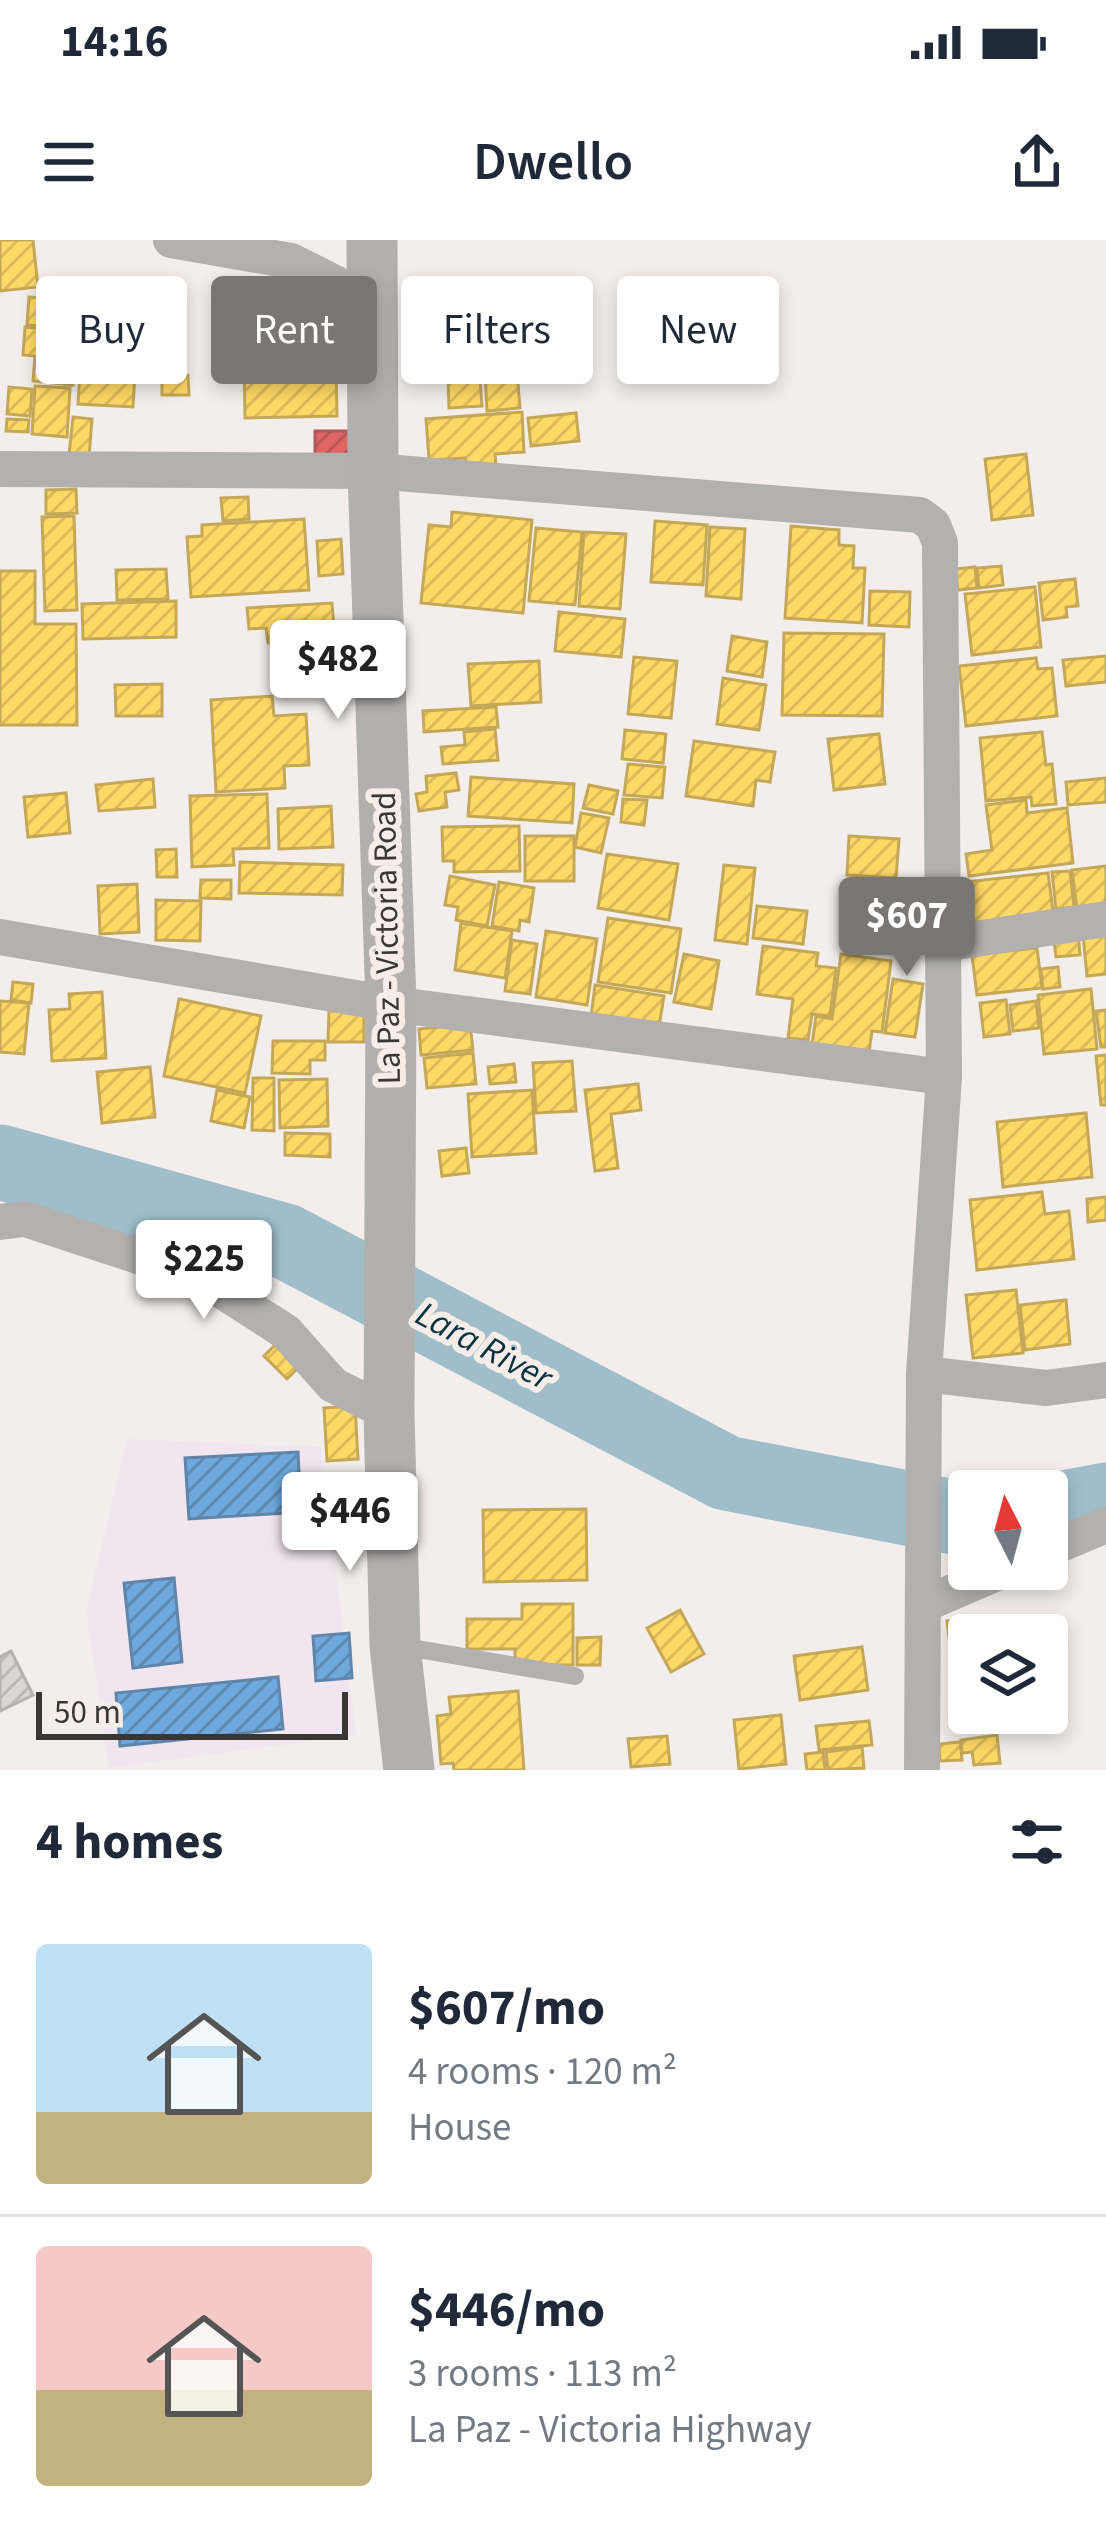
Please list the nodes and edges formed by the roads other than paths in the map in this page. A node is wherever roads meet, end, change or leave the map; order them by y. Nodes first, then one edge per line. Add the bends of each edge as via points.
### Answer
1 (171, 240) edge
2 (372, 240) edge
3 (321, 276) edge
4 (372, 276) edge
5 (372, 384) edge
6 (0, 470) edge
7 (373, 471) junction
8 (1106, 920) edge
9 (0, 937) edge
10 (943, 944) junction
11 (391, 1004) junction
12 (944, 1077) junction
13 (0, 1222) edge
14 (924, 1373) junction
15 (1106, 1380) edge
16 (388, 1393) junction
17 (1106, 1525) edge
18 (1068, 1541) edge
19 (957, 1590) edge
20 (925, 1604) junction
21 (395, 1646) junction
22 (575, 1676) dead end
23 (409, 1770) edge
24 (922, 1770) edge

1 - 3 street via 291,261
2 - 4 main road, La Paz - Victoria Road
5 - 7 main road, La Paz - Victoria Road
6 - 7 street
7 - 10 street via 920,515 933,525 940,543
7 - 11 main road, La Paz - Victoria Road
8 - 10 street
9 - 11 street
10 - 12 street
11 - 12 street
11 - 16 main road, La Paz - Victoria Road
12 - 14 street
13 - 16 street via 25,1219 199,1276 286,1332 333,1385
14 - 15 street via 1046,1388
14 - 20 street
16 - 21 main road, La Paz - Victoria Road
17 - 18 street
19 - 20 street
20 - 24 street
21 - 22 lane
21 - 23 main road, La Paz - Victoria Road

